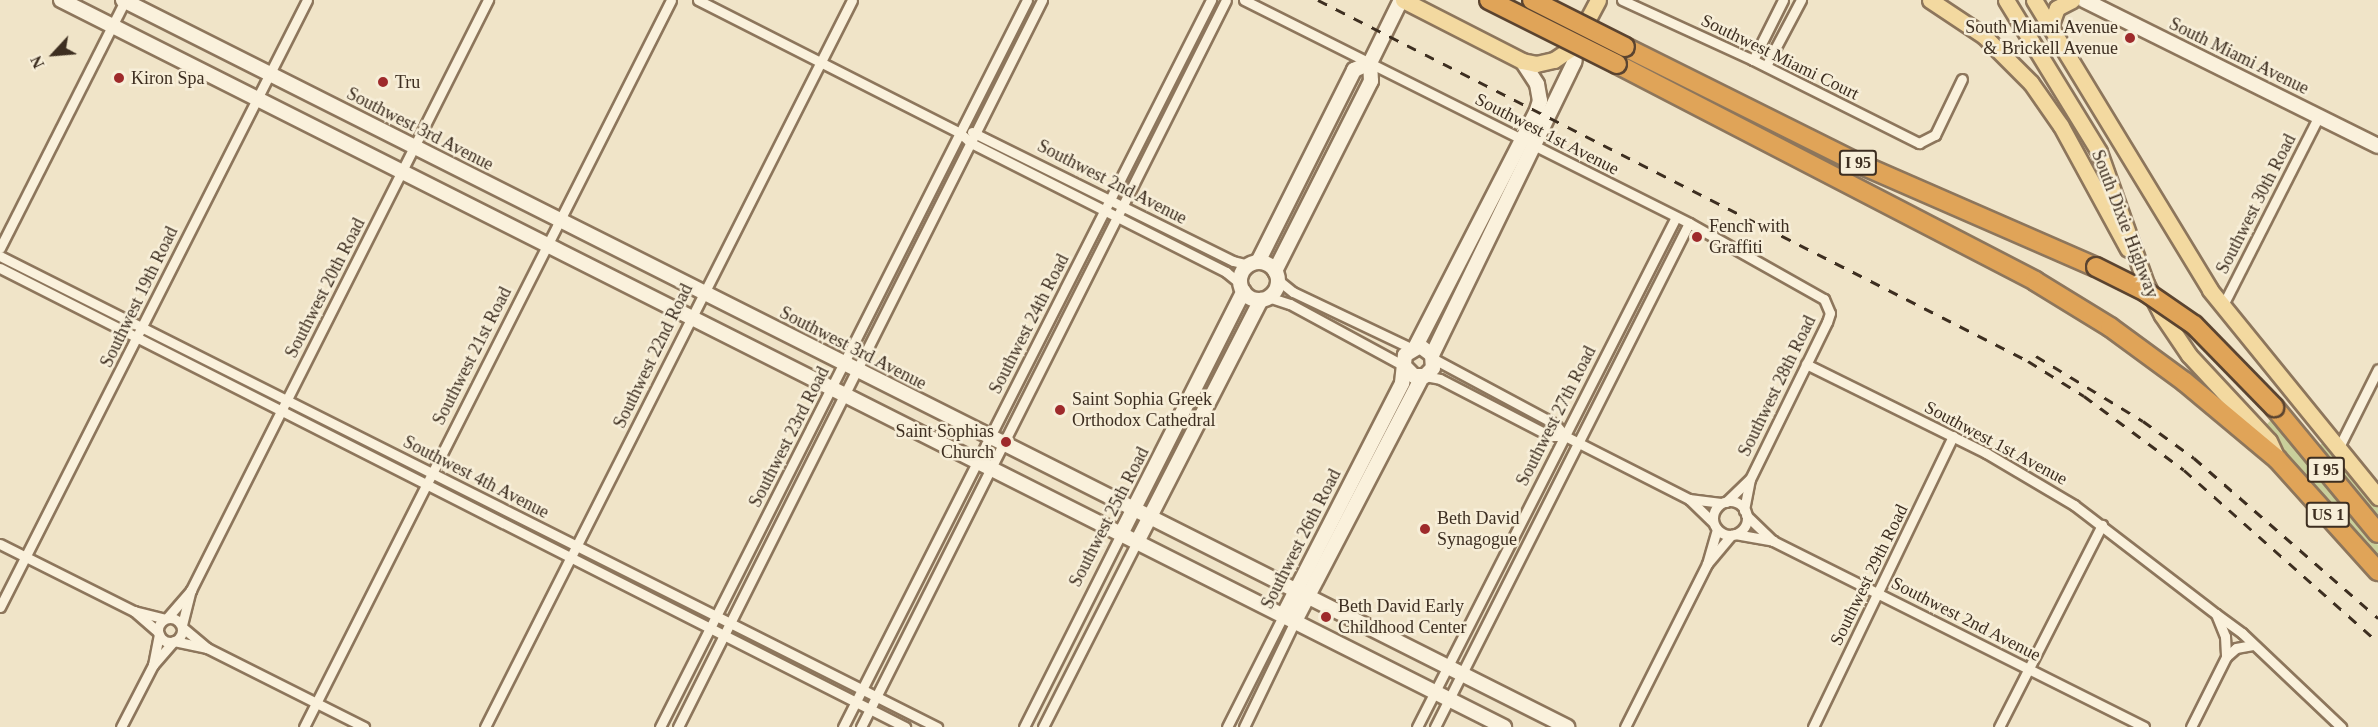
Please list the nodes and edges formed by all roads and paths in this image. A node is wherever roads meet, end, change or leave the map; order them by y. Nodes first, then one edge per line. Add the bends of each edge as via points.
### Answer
1 (60, 0) edge
2 (124, 0) edge
3 (307, 0) edge
4 (488, 0) edge
5 (671, 0) edge
6 (698, 0) edge
7 (852, 0) edge
8 (1027, 0) edge
9 (1042, 0) edge
10 (1211, 0) edge
11 (1226, 0) edge
12 (1244, 0) edge
13 (1402, 0) edge
14 (1489, 0) edge
15 (1532, 0) edge
16 (1586, 0) edge
17 (1598, 0) edge
18 (1622, 0) edge
19 (1783, 0) edge
20 (1801, 0) edge
21 (1930, 0) edge
22 (2006, 0) edge
23 (2034, 0) edge
24 (2072, 0) edge
25 (2084, 0) edge
26 (1589, 16) junction
27 (112, 26) junction
28 (2050, 27) junction
29 (1579, 39) junction
30 (1753, 60) junction
31 (1521, 61) junction
32 (820, 62) junction
33 (1370, 63) junction
34 (1766, 66) junction
35 (269, 73) junction
36 (1962, 79) dead end
37 (257, 98) junction
38 (2319, 116) junction
39 (976, 132) junction
40 (960, 133) junction
41 (971, 143) junction
42 (1529, 143) junction
43 (414, 146) junction
44 (2378, 146) edge
45 (402, 171) junction
46 (1110, 199) junction
47 (1122, 206) junction
48 (1104, 211) junction
49 (1117, 217) junction
50 (1676, 217) junction
51 (559, 219) junction
52 (1689, 223) junction
53 (546, 244) junction
54 (0, 248) edge
55 (0, 256) edge
56 (1253, 264) junction
57 (0, 268) edge
58 (2143, 275) junction
59 (1277, 276) junction
60 (1243, 288) junction
61 (702, 291) junction
62 (1264, 298) junction
63 (1828, 306) joint
64 (2222, 307) junction
65 (691, 317) junction
66 (141, 329) junction
67 (137, 338) junction
68 (1414, 347) junction
69 (1433, 357) junction
70 (1806, 364) junction
71 (850, 366) junction
72 (1404, 366) junction
73 (2378, 369) edge
74 (1423, 376) junction
75 (838, 391) junction
76 (284, 406) junction
77 (1565, 436) junction
78 (1953, 436) junction
79 (996, 440) junction
80 (1577, 442) junction
81 (2338, 449) junction
82 (2277, 459) junction
83 (983, 465) junction
84 (431, 474) junction
85 (1750, 479) junction
86 (426, 484) junction
87 (2378, 497) edge
88 (1689, 498) junction
89 (1724, 503) junction
90 (1134, 508) junction
91 (1745, 513) junction
92 (1150, 518) junction
93 (1715, 525) junction
94 (2102, 525) junction
95 (2378, 533) edge
96 (1121, 534) junction
97 (1733, 535) junction
98 (1773, 541) junction
99 (1137, 542) junction
100 (0, 544) edge
101 (577, 546) junction
102 (26, 557) junction
103 (572, 557) junction
104 (1707, 564) junction
105 (2378, 571) edge
106 (191, 590) junction
107 (1303, 594) junction
108 (1879, 594) junction
109 (0, 607) edge
110 (134, 611) junction
111 (2216, 614) junction
112 (717, 616) junction
113 (166, 618) junction
114 (1289, 618) junction
115 (731, 623) junction
116 (182, 626) junction
117 (711, 627) junction
118 (159, 634) junction
119 (725, 634) junction
120 (174, 641) junction
121 (2253, 645) junction
122 (207, 648) junction
123 (2226, 657) junction
124 (153, 665) junction
125 (1448, 667) junction
126 (2028, 669) junction
127 (1462, 674) junction
128 (862, 688) junction
129 (1434, 692) junction
130 (876, 695) junction
131 (1449, 699) junction
132 (316, 703) junction
133 (855, 703) junction
134 (869, 710) junction
135 (122, 727) edge
136 (304, 727) edge
137 (364, 727) edge
138 (485, 727) edge
139 (660, 727) edge
140 (678, 727) edge
141 (843, 727) edge
142 (861, 727) edge
143 (905, 727) edge
144 (937, 727) edge
145 (1024, 727) edge
146 (1043, 727) edge
147 (1227, 727) edge
148 (1244, 727) edge
149 (1417, 727) edge
150 (1435, 727) edge
151 (1504, 727) edge
152 (1567, 727) edge
153 (1625, 727) edge
154 (1813, 727) edge
155 (1999, 727) edge
156 (2144, 727) edge
157 (2191, 727) edge
158 (2341, 727) edge

1 - 27 main road
2 - 27 street
2 - 35 main road, Southwest 3rd Avenue
3 - 35 street, Southwest 19th Road
4 - 43 street, Southwest 20th Road
5 - 51 street, Southwest 21st Road
6 - 32 street, Southwest 2nd Avenue
7 - 32 street, Southwest 22nd Road
8 - 40 street, Southwest 23rd Road
9 - 39 street, Southwest 23rd Road
10 - 46 street, Southwest 24th Road
11 - 47 street, Southwest 24th Road
12 - 33 street, Southwest 1st Avenue
13 - 31 main road
13 - 33 main road
14 - 82 highway, I 95, bridge via 2065,298 2168,369
15 - 95 highway, I 95, bridge via 1862,165 2146,292 2194,326 2274,407
16 - 26 main road
17 - 26 main road
18 - 30 street, Southwest Miami Court
19 - 30 street
20 - 34 street
21 - 58 main road via 1984,36 2039,93
22 - 58 main road, South Dixie Highway via 2099,152
23 - 28 main road, South Dixie Highway
24 - 28 main road via 2057,8
25 - 38 main road, South Miami Avenue
26 - 29 main road
27 - 37 main road
27 - 54 street
28 - 64 main road, South Dixie Highway
29 - 31 main road via 1554,60 1536,64
29 - 42 main road via 1574,62
30 - 34 street, Southwest Miami Court
31 - 42 main road via 1535,78 1540,101
32 - 40 street, Southwest 2nd Avenue
32 - 61 street, Southwest 22nd Road
33 - 42 street, Southwest 1st Avenue
33 - 56 main road via 1354,70
33 - 59 main road via 1371,81
34 - 36 street, Southwest Miami Court via 1912,141 1924,143 1935,135
35 - 37 street, Southwest 19th Road
35 - 43 main road, Southwest 3rd Avenue
37 - 45 main road
37 - 66 street, Southwest 19th Road
38 - 44 main road, South Miami Avenue
38 - 64 street, Southwest 30th Road
39 - 40 street
39 - 41 street, Southwest 23rd Road
39 - 46 street, Southwest 2nd Avenue
40 - 41 street, Southwest 2nd Avenue
40 - 71 street, Southwest 23rd Road
41 - 48 street, Southwest 2nd Avenue
41 - 71 street, Southwest 23rd Road
42 - 50 street, Southwest 1st Avenue
42 - 68 main road
42 - 69 main road
43 - 45 street, Southwest 20th Road
43 - 51 main road, Southwest 3rd Avenue
45 - 53 main road
45 - 76 street, Southwest 20th Road
46 - 47 street, Southwest 2nd Avenue
46 - 48 street, Southwest 24th Road
47 - 49 street, Southwest 24th Road
47 - 56 street, Southwest 2nd Avenue via 1233,261
48 - 49 street, Southwest 2nd Avenue
48 - 79 street, Southwest 24th Road
49 - 60 street, Southwest 2nd Avenue via 1226,272
49 - 79 street, Southwest 24th Road
50 - 52 street, Southwest 1st Avenue
50 - 77 street, Southwest 27th Road
51 - 53 street, Southwest 21st Road
51 - 61 main road, Southwest 3rd Avenue
52 - 63 street, Southwest 1st Avenue via 1817,292
52 - 80 street, Southwest 27th Road
53 - 65 main road
53 - 84 street, Southwest 21st Road
55 - 66 street, Southwest 4th Avenue
56 - 59 main road
56 - 60 main road, Southwest 25th Road
57 - 67 street, Southwest 4th Avenue
58 - 82 main road, South Dixie Highway via 2180,344 2269,441
59 - 62 main road, Southwest 25th Road via 1276,290
59 - 68 street via 1293,292
60 - 62 main road
60 - 90 main road, Southwest 25th Road
61 - 65 street, Southwest 22nd Road
61 - 71 main road, Southwest 3rd Avenue
62 - 72 street via 1290,304
62 - 92 main road, Southwest 25th Road
63 - 70 street, Southwest 28th Road via 1827,322
64 - 81 main road, South Dixie Highway
65 - 75 main road
65 - 101 street, Southwest 22nd Road
66 - 67 street, Southwest 19th Road
66 - 76 street, Southwest 4th Avenue
67 - 76 street, Southwest 4th Avenue
67 - 102 street, Southwest 19th Road
68 - 69 main road
68 - 72 main road via 1405,355
69 - 74 main road via 1431,370
69 - 77 street via 1555,424
70 - 78 street, Southwest 1st Avenue
70 - 85 street, Southwest 28th Road
71 - 75 street, Southwest 23rd Road
71 - 79 main road, Southwest 3rd Avenue
72 - 74 main road via 1410,374
72 - 107 main road, Southwest 26th Road via 1402,383
73 - 81 street
74 - 77 street via 1440,379 1550,436
74 - 107 main road, Southwest 26th Road
75 - 83 main road
75 - 112 street, Southwest 23rd Road
75 - 115 street, Southwest 23rd Road
76 - 84 street, Southwest 4th Avenue
76 - 86 street, Southwest 4th Avenue
76 - 106 street, Southwest 20th Road
77 - 80 street
77 - 125 street, Southwest 27th Road
78 - 94 street, Southwest 1st Avenue via 2019,471
78 - 108 street, Southwest 29th Road
79 - 83 street, Southwest 24th Road
79 - 90 main road, Southwest 3rd Avenue
80 - 88 street
80 - 127 street, Southwest 27th Road
81 - 87 main road, South Dixie Highway
82 - 105 highway, South Dixie Highway / US 1
83 - 96 main road
83 - 128 street, Southwest 24th Road
83 - 130 street, Southwest 24th Road
84 - 86 street, Southwest 21st Road
84 - 101 street, Southwest 4th Avenue
85 - 89 street, Southwest 28th Road
85 - 91 street, Southwest 28th Road
86 - 103 street, Southwest 4th Avenue
86 - 132 street, Southwest 21st Road
88 - 89 street
88 - 93 street
89 - 91 street via 1737,503
89 - 93 street via 1713,514
90 - 92 main road, Southwest 3rd Avenue
90 - 96 main road, Southwest 25th Road
91 - 97 street via 1743,529
91 - 98 street, Southwest 2nd Avenue
92 - 99 main road, Southwest 25th Road
92 - 107 main road, Southwest 3rd Avenue
93 - 97 street
93 - 104 street
94 - 111 street, Southwest 1st Avenue
94 - 126 street
96 - 99 main road
96 - 145 street, Southwest 25th Road
97 - 98 street, Southwest 2nd Avenue
97 - 104 street
98 - 108 street, Southwest 2nd Avenue
99 - 114 main road
99 - 146 street, Southwest 25th Road
100 - 102 street
101 - 103 street, Southwest 22nd Road
101 - 112 street, Southwest 4th Avenue
102 - 109 street, Southwest 19th Road
102 - 110 street
103 - 117 street, Southwest 4th Avenue
103 - 138 street, Southwest 22nd Road
104 - 153 street
106 - 113 street, Southwest 20th Road
106 - 116 street, Southwest 20th Road
107 - 114 main road, Southwest 26th Road
107 - 125 main road, Southwest 3rd Avenue
108 - 126 street, Southwest 2nd Avenue
108 - 154 street, Southwest 29th Road
110 - 113 street
110 - 118 street
111 - 121 street, Southwest 1st Avenue
111 - 123 street via 2225,636
112 - 115 street, Southwest 4th Avenue
112 - 117 street, Southwest 23rd Road
113 - 116 street
113 - 118 street, Southwest 20th Road
114 - 129 main road
114 - 147 street, Southwest 26th Road
114 - 148 street, Southwest 26th Road
115 - 119 street, Southwest 23rd Road
115 - 128 street, Southwest 4th Avenue
116 - 120 street, Southwest 20th Road
116 - 122 street
117 - 119 street, Southwest 4th Avenue
117 - 139 street, Southwest 23rd Road
118 - 120 street
118 - 124 street
119 - 133 street, Southwest 4th Avenue
119 - 140 street, Southwest 23rd Road
120 - 122 street
120 - 124 street
121 - 123 street via 2236,648
121 - 158 street, Southwest 1st Avenue
122 - 132 street
123 - 157 street
124 - 135 street
125 - 127 main road, Southwest 3rd Avenue
125 - 129 street, Southwest 27th Road
126 - 155 street
126 - 156 street, Southwest 2nd Avenue
127 - 131 street, Southwest 27th Road
127 - 152 main road, Southwest 3rd Avenue
128 - 130 street, Southwest 4th Avenue
128 - 133 street, Southwest 24th Road
129 - 131 main road
129 - 149 street, Southwest 27th Road
130 - 134 street, Southwest 24th Road
130 - 144 street, Southwest 4th Avenue
131 - 150 street, Southwest 27th Road
131 - 151 main road
132 - 136 street, Southwest 21st Road
132 - 137 street
133 - 134 street, Southwest 4th Avenue
133 - 141 street, Southwest 24th Road
134 - 142 street, Southwest 24th Road
134 - 143 street, Southwest 4th Avenue

